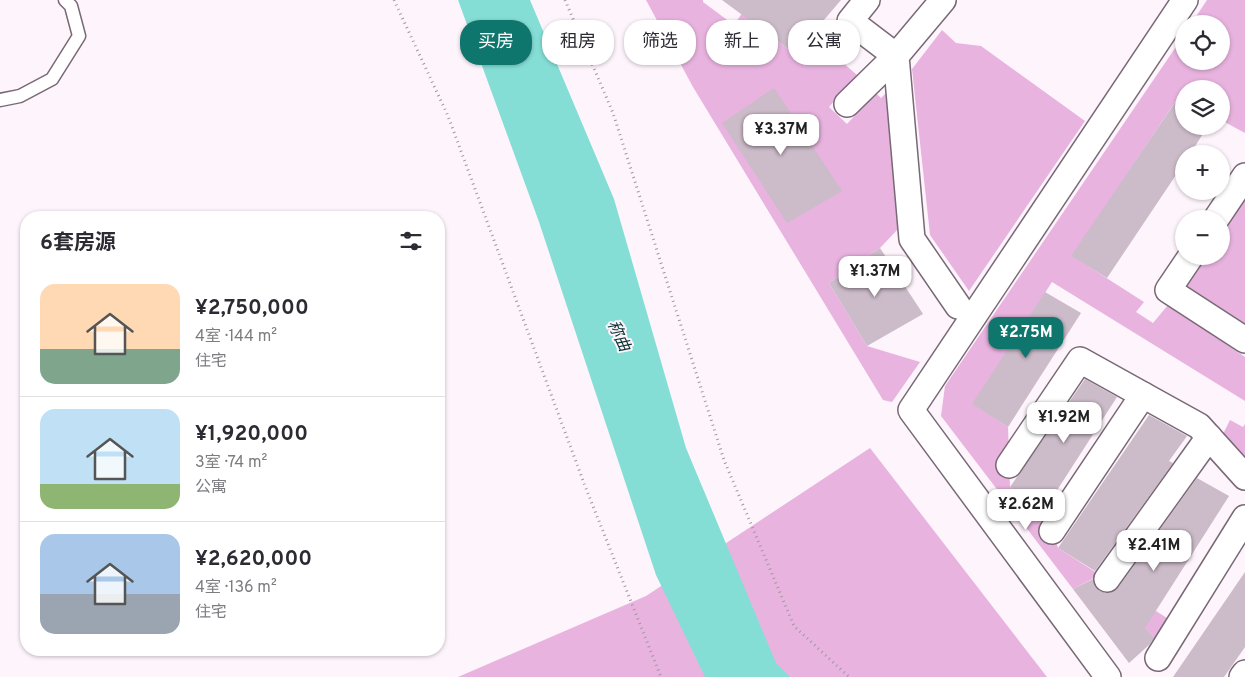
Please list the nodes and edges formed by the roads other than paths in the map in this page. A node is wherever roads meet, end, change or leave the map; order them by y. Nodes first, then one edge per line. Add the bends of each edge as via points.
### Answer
1 (65, 0) edge
2 (867, 0) edge
3 (943, 0) edge
4 (1185, 0) edge
5 (896, 56) junction
6 (0, 100) edge
7 (847, 104) dead end
8 (1245, 176) edge
9 (1222, 210) edge
10 (1185, 265) edge
11 (958, 306) dead end
12 (1245, 340) edge
13 (1143, 395) junction
14 (1209, 437) junction
15 (1009, 465) dead end
16 (1245, 477) edge
17 (1245, 518) edge
18 (1052, 531) dead end
19 (1107, 579) dead end
20 (1158, 658) dead end
21 (1245, 673) edge
22 (1108, 677) edge
23 (1242, 677) edge

1 - 6 lane via 71,6 79,36 52,79 20,96
2 - 5 street via 850,21
3 - 5 street
4 - 22 street via 912,410
5 - 7 street
5 - 11 street via 912,239
8 - 9 street
10 - 12 street via 1168,290
13 - 14 street via 1199,426
13 - 15 street via 1080,360
13 - 18 street
14 - 16 street
14 - 19 street
17 - 20 street
21 - 23 street

